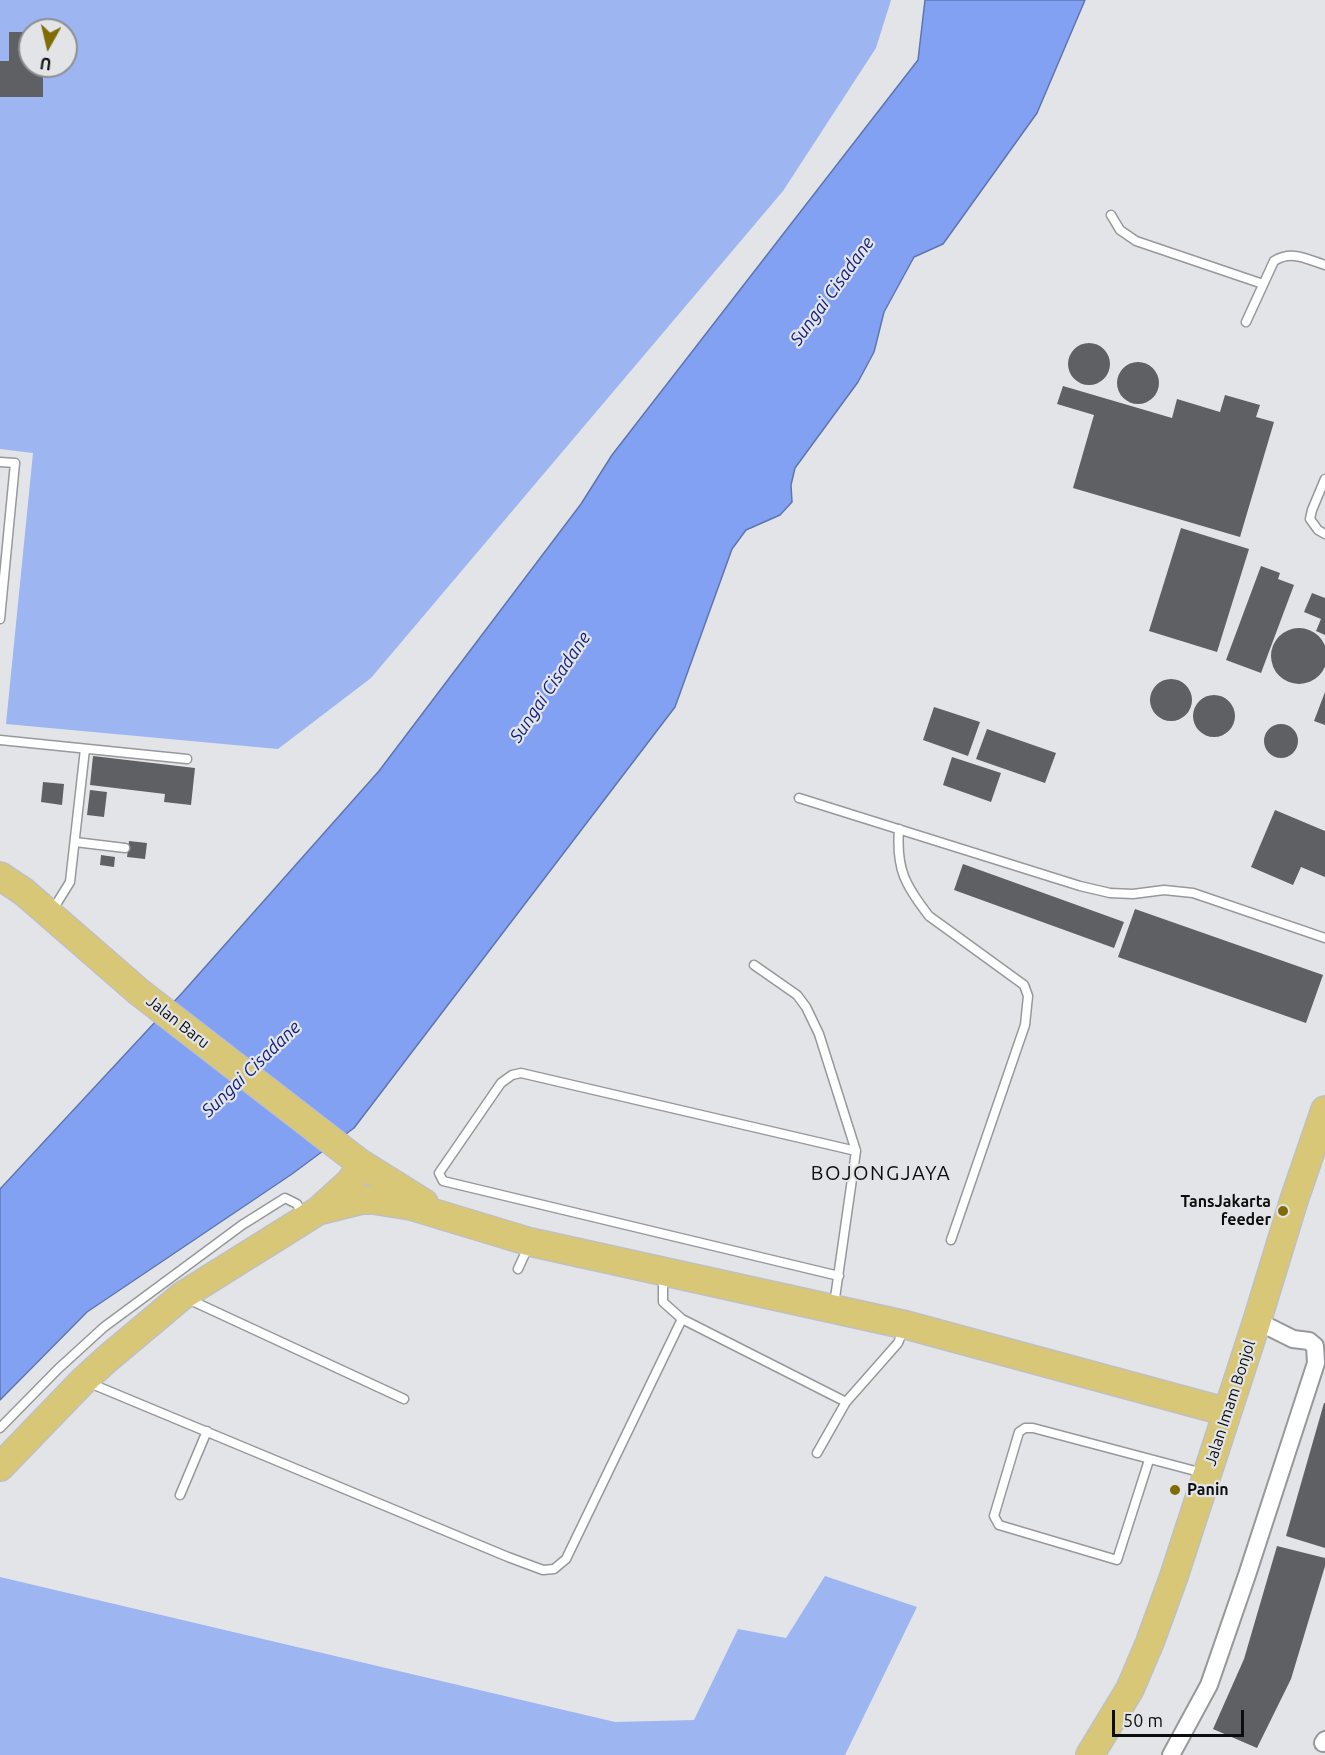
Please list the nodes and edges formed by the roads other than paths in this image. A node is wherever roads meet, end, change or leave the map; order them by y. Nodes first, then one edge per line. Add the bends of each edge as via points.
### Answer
1 (1111, 215) dead end
2 (1325, 265) edge
3 (1263, 284) junction
4 (1246, 322) dead end
5 (0, 462) edge
6 (1325, 478) edge
7 (1325, 534) edge
8 (0, 619) edge
9 (0, 740) edge
10 (85, 749) junction
11 (187, 759) dead end
12 (799, 798) dead end
13 (899, 829) junction
14 (75, 842) junction
15 (125, 848) dead end
16 (0, 876) edge
17 (50, 914) junction
18 (1325, 938) edge
19 (754, 965) dead end
20 (1325, 1110) edge
21 (856, 1151) junction
22 (356, 1159) junction
23 (312, 1215) junction
24 (446, 1218) junction
25 (951, 1240) dead end
26 (530, 1242) junction
27 (518, 1269) dead end
28 (662, 1271) junction
29 (839, 1276) junction
30 (183, 1296) junction
31 (833, 1308) junction
32 (682, 1318) junction
33 (1257, 1321) junction
34 (906, 1325) junction
35 (83, 1381) junction
36 (404, 1399) dead end
37 (846, 1402) junction
38 (1227, 1412) junction
39 (0, 1428) edge
40 (207, 1431) junction
41 (817, 1453) dead end
42 (1149, 1460) junction
43 (0, 1467) edge
44 (1206, 1473) junction
45 (180, 1495) dead end
46 (1090, 1755) edge
47 (1171, 1755) edge

1 - 3 lane via 1120,230 1136,241
2 - 3 lane via 1287,255 1274,261
3 - 4 lane
5 - 8 lane via 15,463
6 - 7 lane via 1310,519
9 - 10 lane
10 - 11 lane
10 - 14 lane
12 - 13 lane
13 - 18 lane via 1110,893 1192,893
13 - 25 lane via 900,870 923,909 1024,985 1028,996 1025,1025
14 - 15 lane
14 - 17 lane via 70,882
16 - 17 main road, Jalan Baru
17 - 22 main road, Jalan Baru via 139,992
19 - 21 lane via 797,995 806,1007 819,1034
20 - 33 main road, Jalan Imam Bonjol
21 - 29 lane
21 - 29 lane via 521,1073 501,1083 440,1173 443,1181
22 - 23 main road via 350,1183
22 - 24 main road, Jalan Baru
23 - 24 main road via 354,1201 373,1200 411,1206
23 - 30 main road
23 - 39 lane via 285,1198 243,1225 104,1327
24 - 26 main road
26 - 27 lane
26 - 28 main road
28 - 31 main road
28 - 32 lane via 663,1302
29 - 31 lane
30 - 35 main road
30 - 36 lane
31 - 34 main road
32 - 37 lane
32 - 40 lane via 566,1559 554,1569 543,1570 508,1557
33 - 38 main road, Jalan Imam Bonjol
33 - 47 street via 1293,1340 1309,1341 1315,1346 1316,1363 1209,1685
34 - 37 lane via 898,1343
34 - 38 main road
35 - 40 lane
35 - 43 main road
37 - 41 lane
38 - 44 main road, Jalan Imam Bonjol
40 - 45 lane
42 - 42 lane via 1025,1428 1019,1431 995,1521 1117,1560
42 - 44 lane
44 - 46 main road, Jalan Imam Bonjol via 1146,1651 1130,1689

